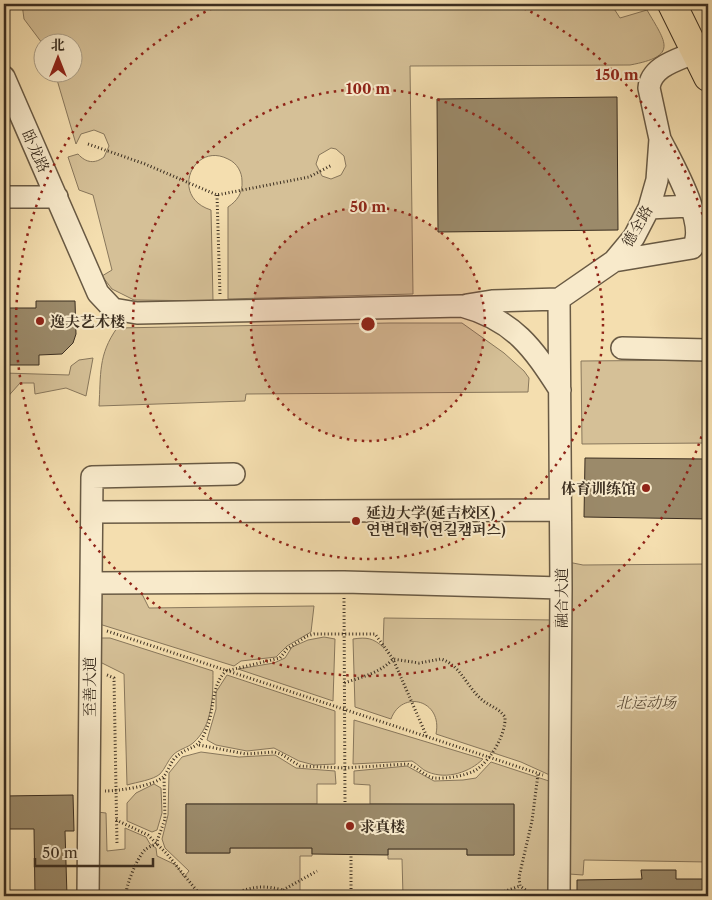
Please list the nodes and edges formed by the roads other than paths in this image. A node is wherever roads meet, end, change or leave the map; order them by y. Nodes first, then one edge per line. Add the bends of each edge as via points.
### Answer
1 (672, 4) edge
2 (696, 52) junction
3 (4, 77) edge
4 (708, 77) edge
5 (660, 139) junction
6 (4, 197) edge
7 (56, 197) junction
8 (690, 206) junction
9 (649, 208) junction
10 (614, 261) junction
11 (559, 299) junction
12 (462, 306) junction
13 (622, 348) dead end
14 (708, 350) edge
15 (560, 390) junction
16 (234, 474) dead end
17 (560, 510) junction
18 (93, 512) junction
19 (92, 583) junction
20 (562, 588) junction
21 (88, 896) edge
22 (559, 896) edge

1 - 2 main road
2 - 4 main road
2 - 5 lane, 德全路 via 659,69 650,81
3 - 7 lane, 卧龙路
5 - 8 lane via 681,179
5 - 9 lane, 德全路 via 658,180
6 - 7 lane
7 - 12 lane, 卧龙路 via 98,293 114,309 137,313
8 - 9 lane
8 - 10 lane via 698,235 692,248
9 - 10 lane, 德全路 via 634,238
10 - 11 lane, 德全路
11 - 12 lane via 492,300
11 - 15 lane, 融合大道
12 - 15 lane via 485,312 507,325 528,344
13 - 14 lane
15 - 17 lane, 融合大道
16 - 18 lane, 至善大道 via 92,477
17 - 18 lane
17 - 20 lane, 融合大道
18 - 19 lane, 至善大道
19 - 20 lane via 344,582
19 - 21 lane, 至善大道
20 - 22 lane, 融合大道

